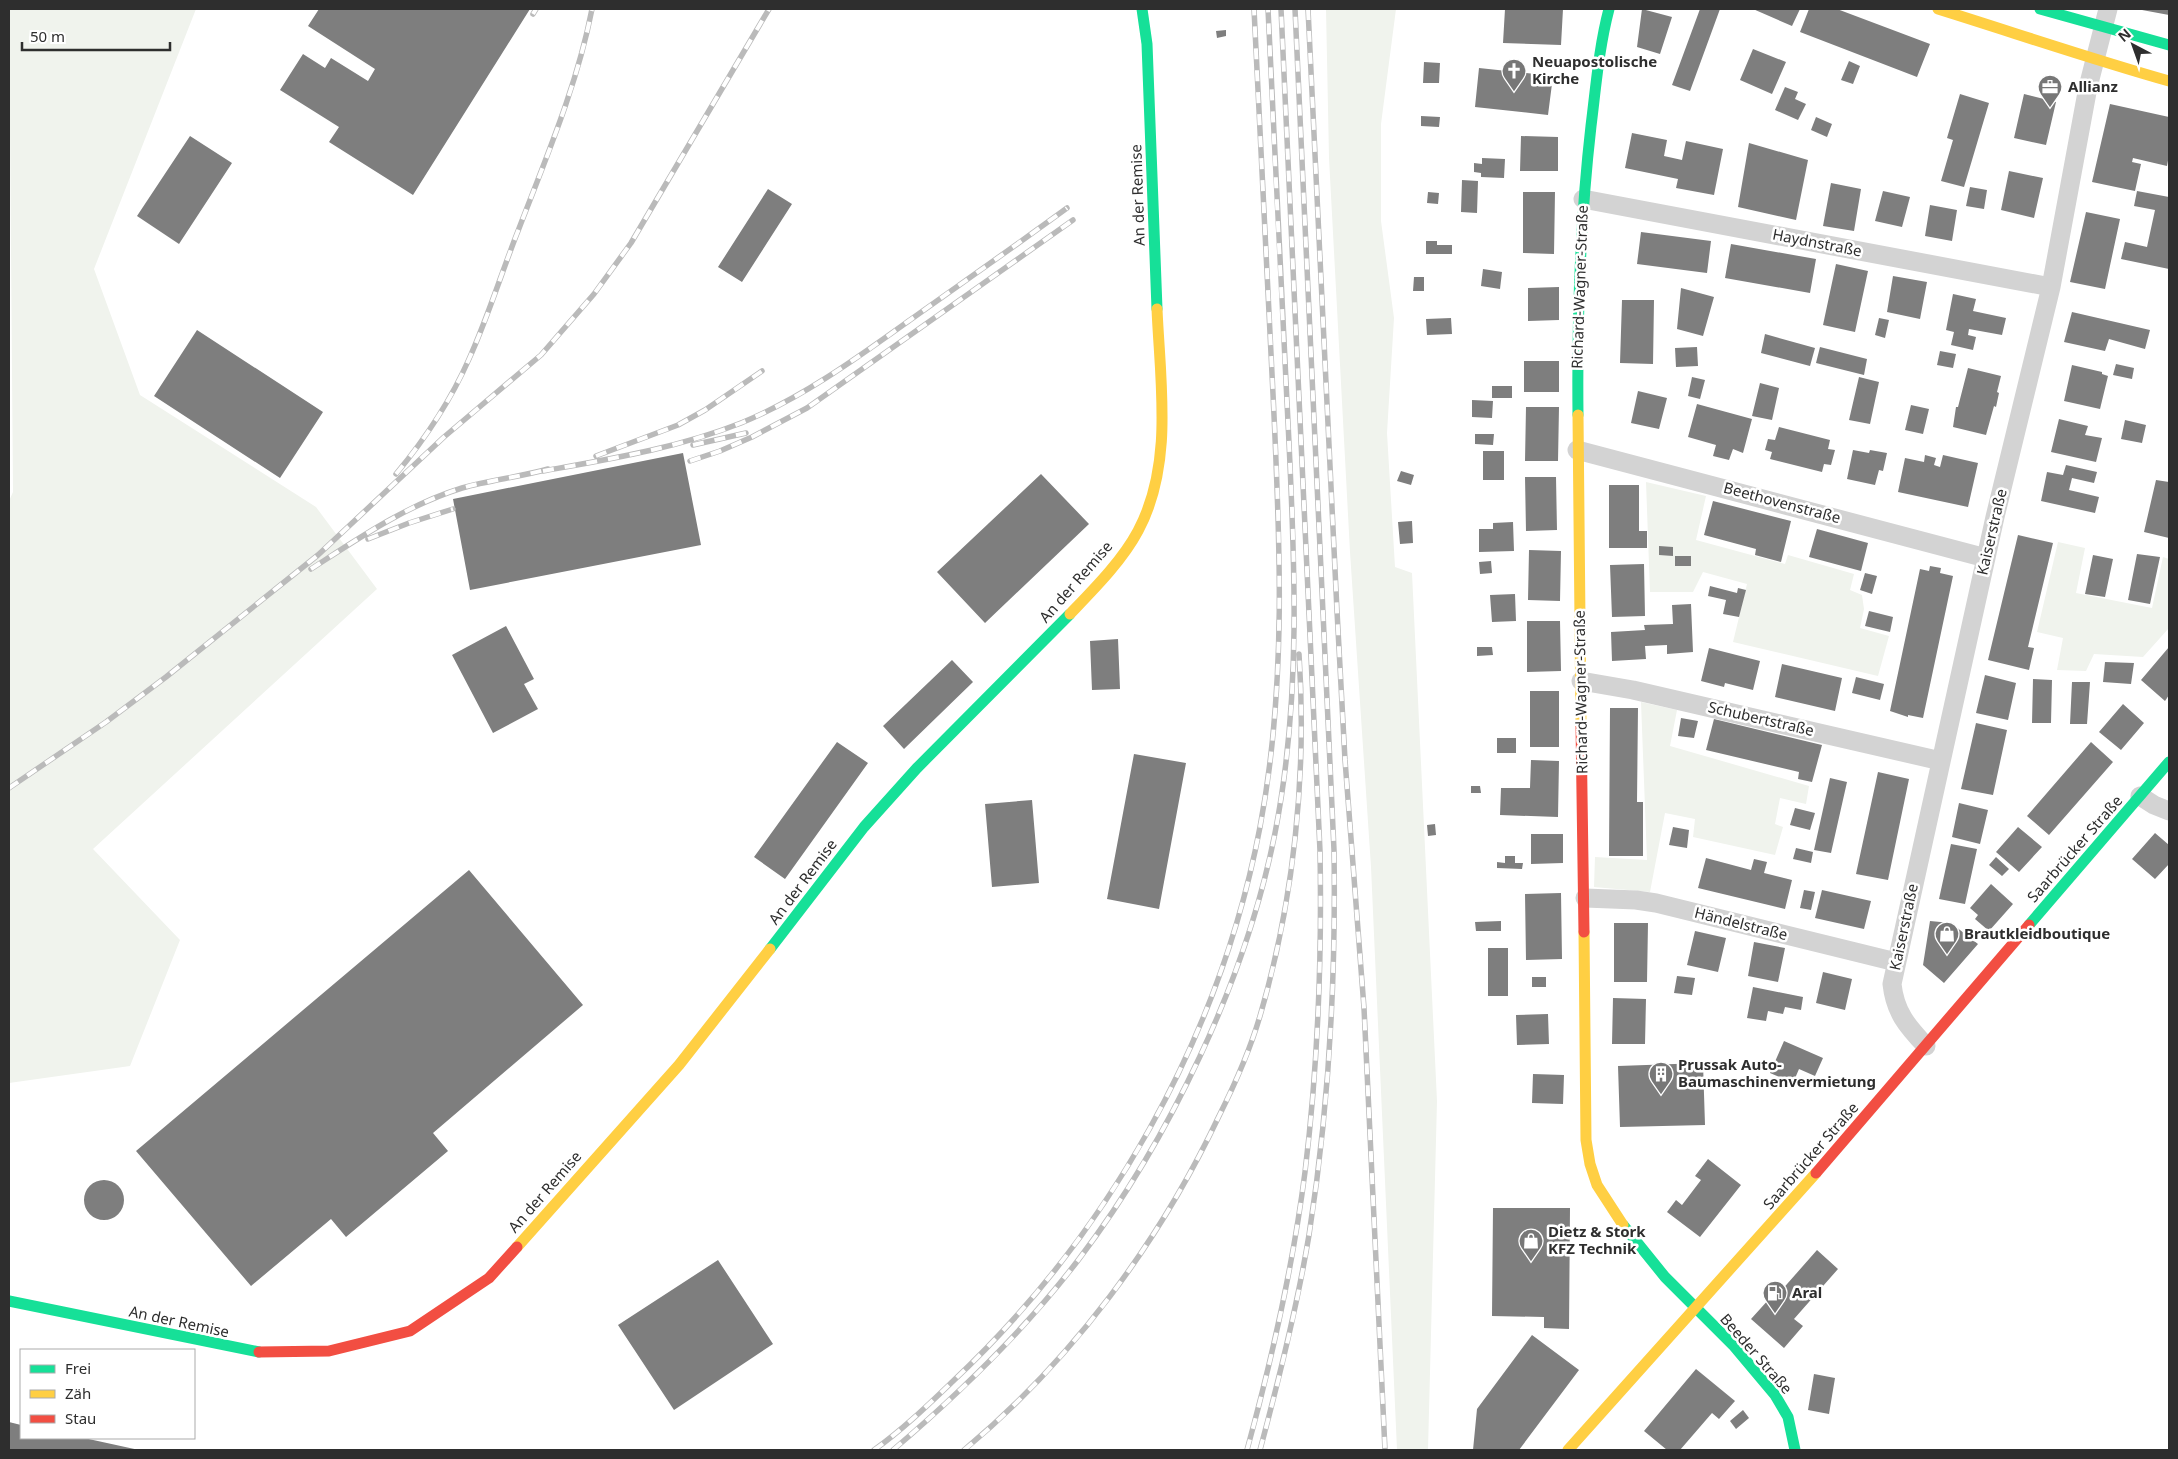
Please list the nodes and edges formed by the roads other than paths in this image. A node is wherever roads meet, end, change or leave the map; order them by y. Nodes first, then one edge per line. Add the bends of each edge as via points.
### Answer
1 (1142, 9) edge
2 (1600, 9) edge
3 (1609, 9) edge
4 (1938, 9) edge
5 (2040, 9) edge
6 (2108, 9) edge
7 (2103, 27) junction
8 (1601, 40) junction
9 (2169, 45) edge
10 (2096, 60) junction
11 (2169, 81) edge
12 (1583, 199) junction
13 (2051, 287) junction
14 (1577, 450) junction
15 (1986, 558) junction
16 (1581, 681) junction
17 (1941, 761) junction
18 (2169, 762) edge
19 (2140, 796) junction
20 (2169, 810) edge
21 (1585, 898) junction
22 (1896, 962) junction
23 (1926, 1046) junction
24 (9, 1301) edge
25 (1696, 1309) junction
26 (1568, 1450) edge
27 (1795, 1450) edge

1 - 24 street, An der Remise via 1147,44 1162,423 1160,460 1151,500 1138,530 1118,560 1078,606 917,768 864,827 679,1065 489,1278 410,1331 329,1351 253,1352
2 - 8 street, Richard-Wagner-Straße
3 - 8 street, Richard-Wagner-Straße
4 - 10 street
5 - 7 street
6 - 7 street, Kaiserstraße
7 - 9 street
7 - 10 street, Kaiserstraße
8 - 12 street, Richard-Wagner-Straße
10 - 11 street
10 - 13 street, Kaiserstraße via 2088,87
12 - 13 street, Haydnstraße
12 - 14 street, Richard-Wagner-Straße via 1576,350
13 - 15 street, Kaiserstraße
14 - 15 street, Beethovenstraße
14 - 16 street, Richard-Wagner-Straße
15 - 17 street, Kaiserstraße
16 - 17 street, Schubertstraße
16 - 21 street, Richard-Wagner-Straße
17 - 22 street, Kaiserstraße
18 - 19 street, Saarbrücker Straße
19 - 20 street
19 - 23 street, Saarbrücker Straße
21 - 22 street, Händelstraße via 1656,903
21 - 25 street, Richard-Wagner-Straße via 1585,1114 1590,1164 1597,1185 1622,1225
22 - 23 street, Kaiserstraße via 1893,998 1904,1024
23 - 25 street, Saarbrücker Straße
25 - 26 street, Saarbrücker Straße
25 - 27 street, Beeder Straße via 1733,1345 1775,1395 1788,1417

